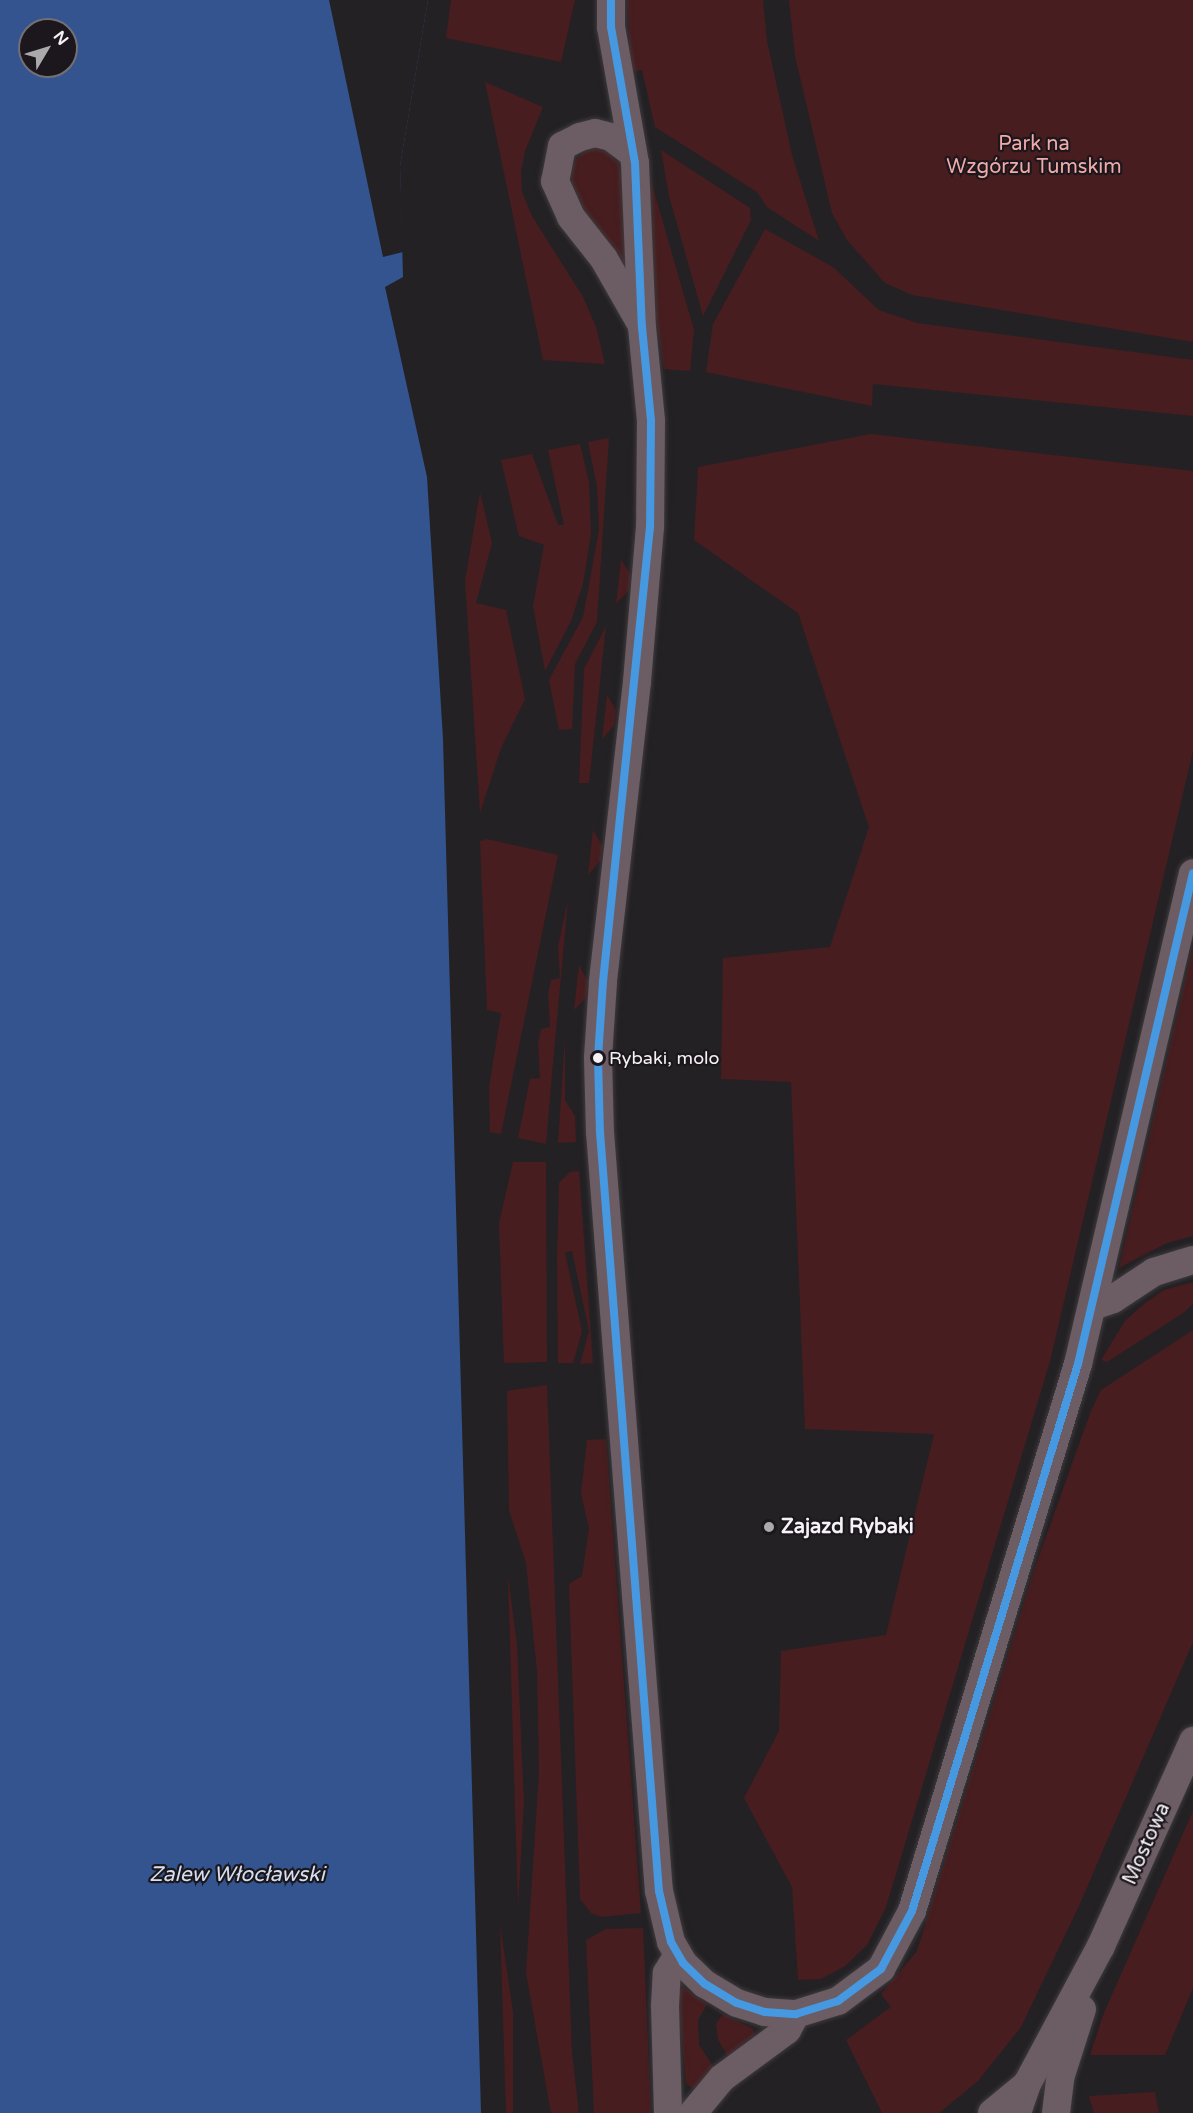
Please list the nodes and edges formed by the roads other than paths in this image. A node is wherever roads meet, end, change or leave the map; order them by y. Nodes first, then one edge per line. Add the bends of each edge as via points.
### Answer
1 (611, 0) edge
2 (631, 152) junction
3 (642, 327) junction
4 (1193, 873) edge
5 (1193, 1260) edge
6 (1093, 1306) junction
7 (1193, 1741) edge
8 (1101, 1946) junction
9 (678, 1955) junction
10 (796, 2014) junction
11 (1027, 2084) junction
12 (1059, 2110) edge
13 (668, 2113) edge
14 (693, 2113) edge
15 (992, 2113) edge
16 (1017, 2113) edge

1 - 2 street via 611,27
2 - 3 street via 638,206
2 - 3 street via 611,137 595,133 580,137 562,146 555,181 571,217 604,259
3 - 9 street via 651,421 650,526 603,982 599,1100 656,1869 663,1914
4 - 6 street
5 - 6 street via 1154,1272 1113,1299
6 - 10 street via 912,1911 895,1948 869,1981 838,2001
7 - 8 street, Mostowa
8 - 11 street, Mostowa
8 - 12 street, Mostowa via 1061,2075
9 - 10 street via 695,1977 727,1999 754,2010
9 - 13 street via 667,1972 664,2006
10 - 14 street via 787,2030 722,2078
11 - 15 street, Mostowa
11 - 16 street, Mostowa

